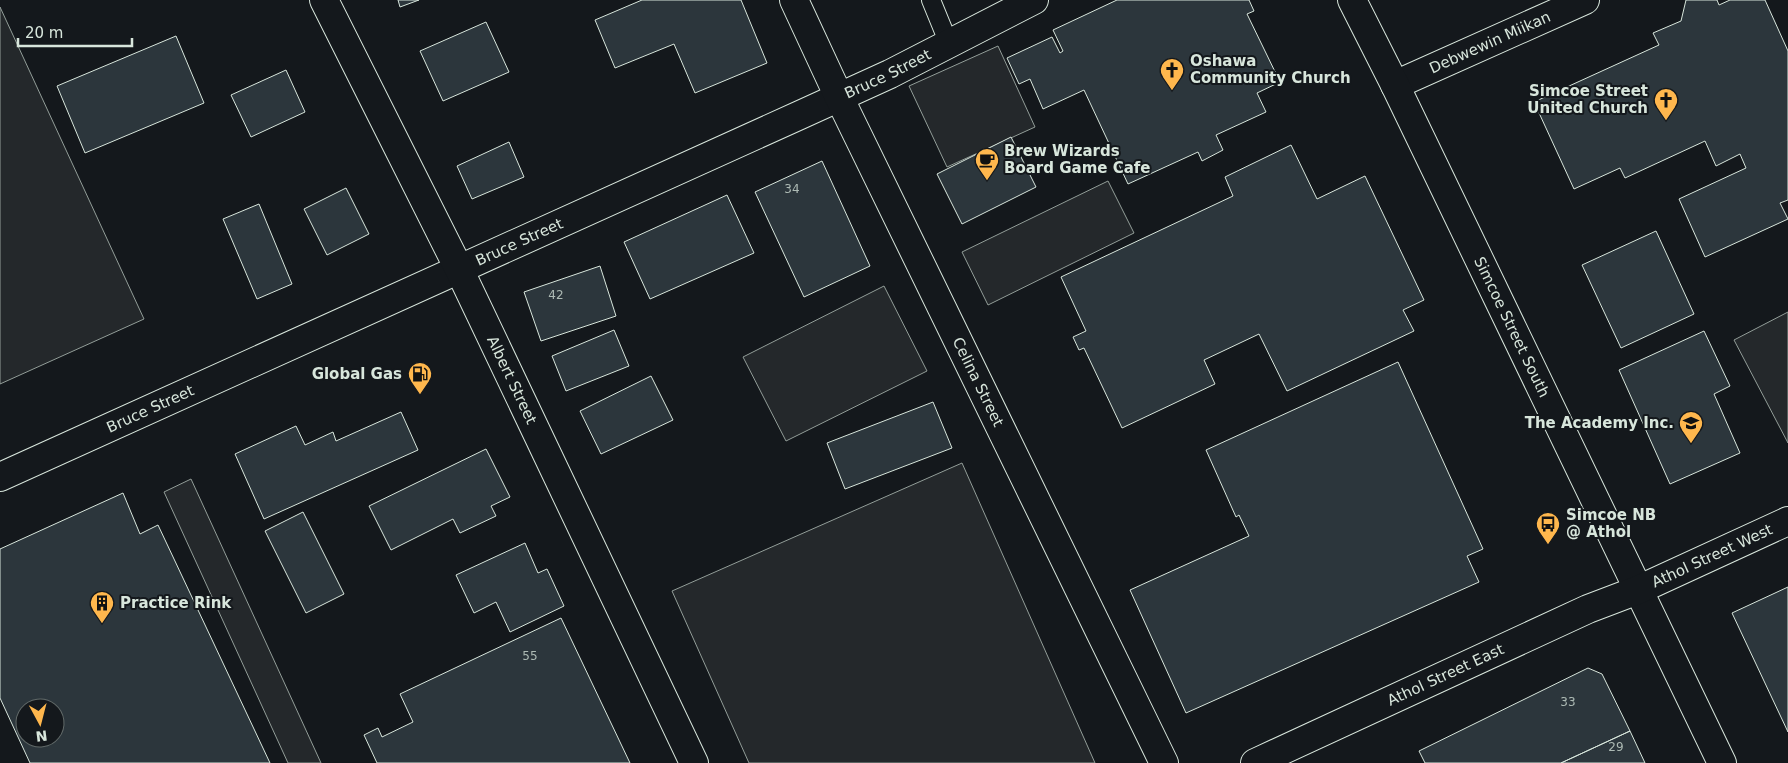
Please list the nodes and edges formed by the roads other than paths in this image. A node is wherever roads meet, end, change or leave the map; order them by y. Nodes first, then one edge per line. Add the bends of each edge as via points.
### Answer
1 (324, 0) edge
2 (794, 0) edge
3 (931, 0) edge
4 (1034, 0) edge
5 (1352, 0) edge
6 (1585, 0) edge
7 (949, 44) junction
8 (1395, 86) junction
9 (839, 97) junction
10 (459, 269) junction
11 (0, 477) edge
12 (1788, 521) edge
13 (1638, 590) junction
14 (694, 763) edge
15 (1164, 763) edge
16 (1255, 763) edge
17 (1722, 763) edge

1 - 10 street, Albert Street
2 - 9 street, Celina Street
3 - 7 lane
4 - 7 street, Bruce Street
5 - 8 street, Simcoe Street South
6 - 8 street, Debwewin Miikan
7 - 9 street, Bruce Street
8 - 13 street, Simcoe Street South
9 - 10 street, Bruce Street
9 - 15 street, Celina Street
10 - 11 street, Bruce Street
10 - 14 street, Albert Street
12 - 13 street, Athol Street West
13 - 16 street, Athol Street East via 1588,609
13 - 17 street, Simcoe Street South

